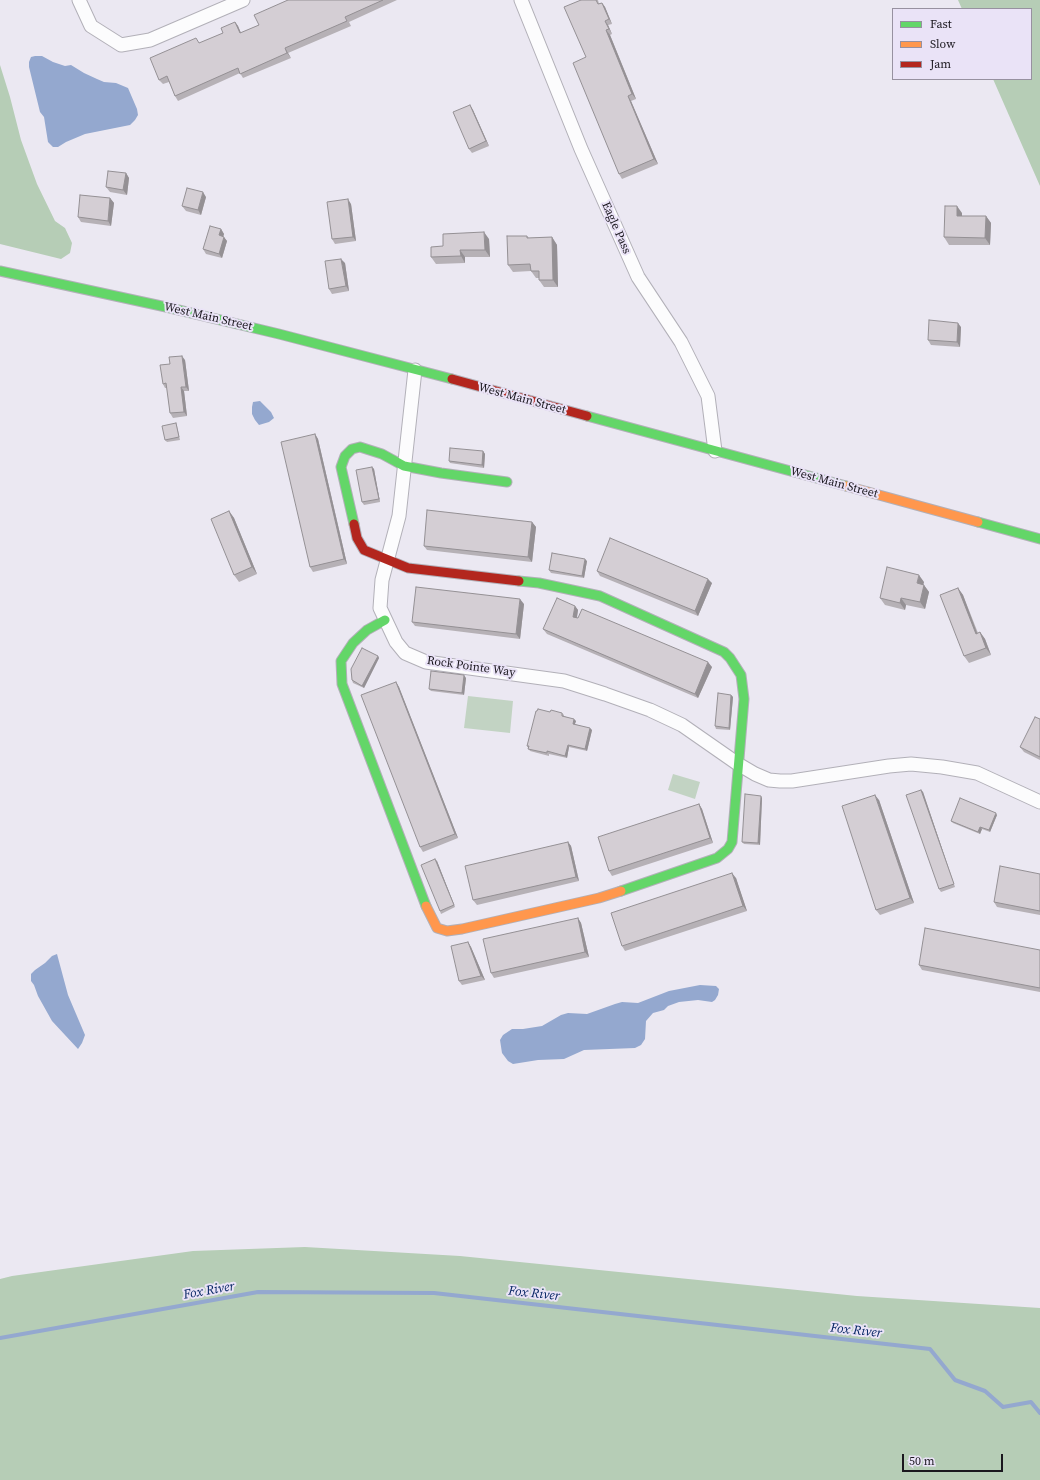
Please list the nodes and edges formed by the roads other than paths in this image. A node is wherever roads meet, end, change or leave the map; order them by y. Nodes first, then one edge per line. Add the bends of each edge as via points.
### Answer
1 (79, 0) edge
2 (243, 0) edge
3 (521, 0) edge
4 (0, 271) edge
5 (416, 370) junction
6 (715, 451) junction
7 (404, 466) junction
8 (507, 482) dead end
9 (1040, 539) edge
10 (388, 560) junction
11 (385, 620) junction
12 (738, 764) junction
13 (1040, 802) edge

1 - 2 street via 91,26 121,45 150,40
3 - 6 street, Eagle Pass via 580,149 638,277 681,342 708,396
4 - 5 street, West Main Street via 166,307
5 - 6 street, West Main Street
5 - 7 street, Rock Pointe Way
6 - 9 street, West Main Street
7 - 8 street
7 - 10 street, Rock Pointe Way via 399,516
7 - 10 street via 382,454 360,447 352,449 344,456 341,467 357,538 364,550
10 - 11 street, Rock Pointe Way via 382,580 380,608
10 - 12 street via 408,568 539,583 600,596 724,652 736,667 743,686
11 - 12 street, Rock Pointe Way via 405,653 426,662 564,681 605,694 650,710 682,726
11 - 12 street via 367,630 353,643 341,661 342,684 424,902 437,928 447,931 462,929 599,898 717,858 728,850 732,842
12 - 13 street, Rock Pointe Way via 769,780 780,781 911,764 942,767 977,773

